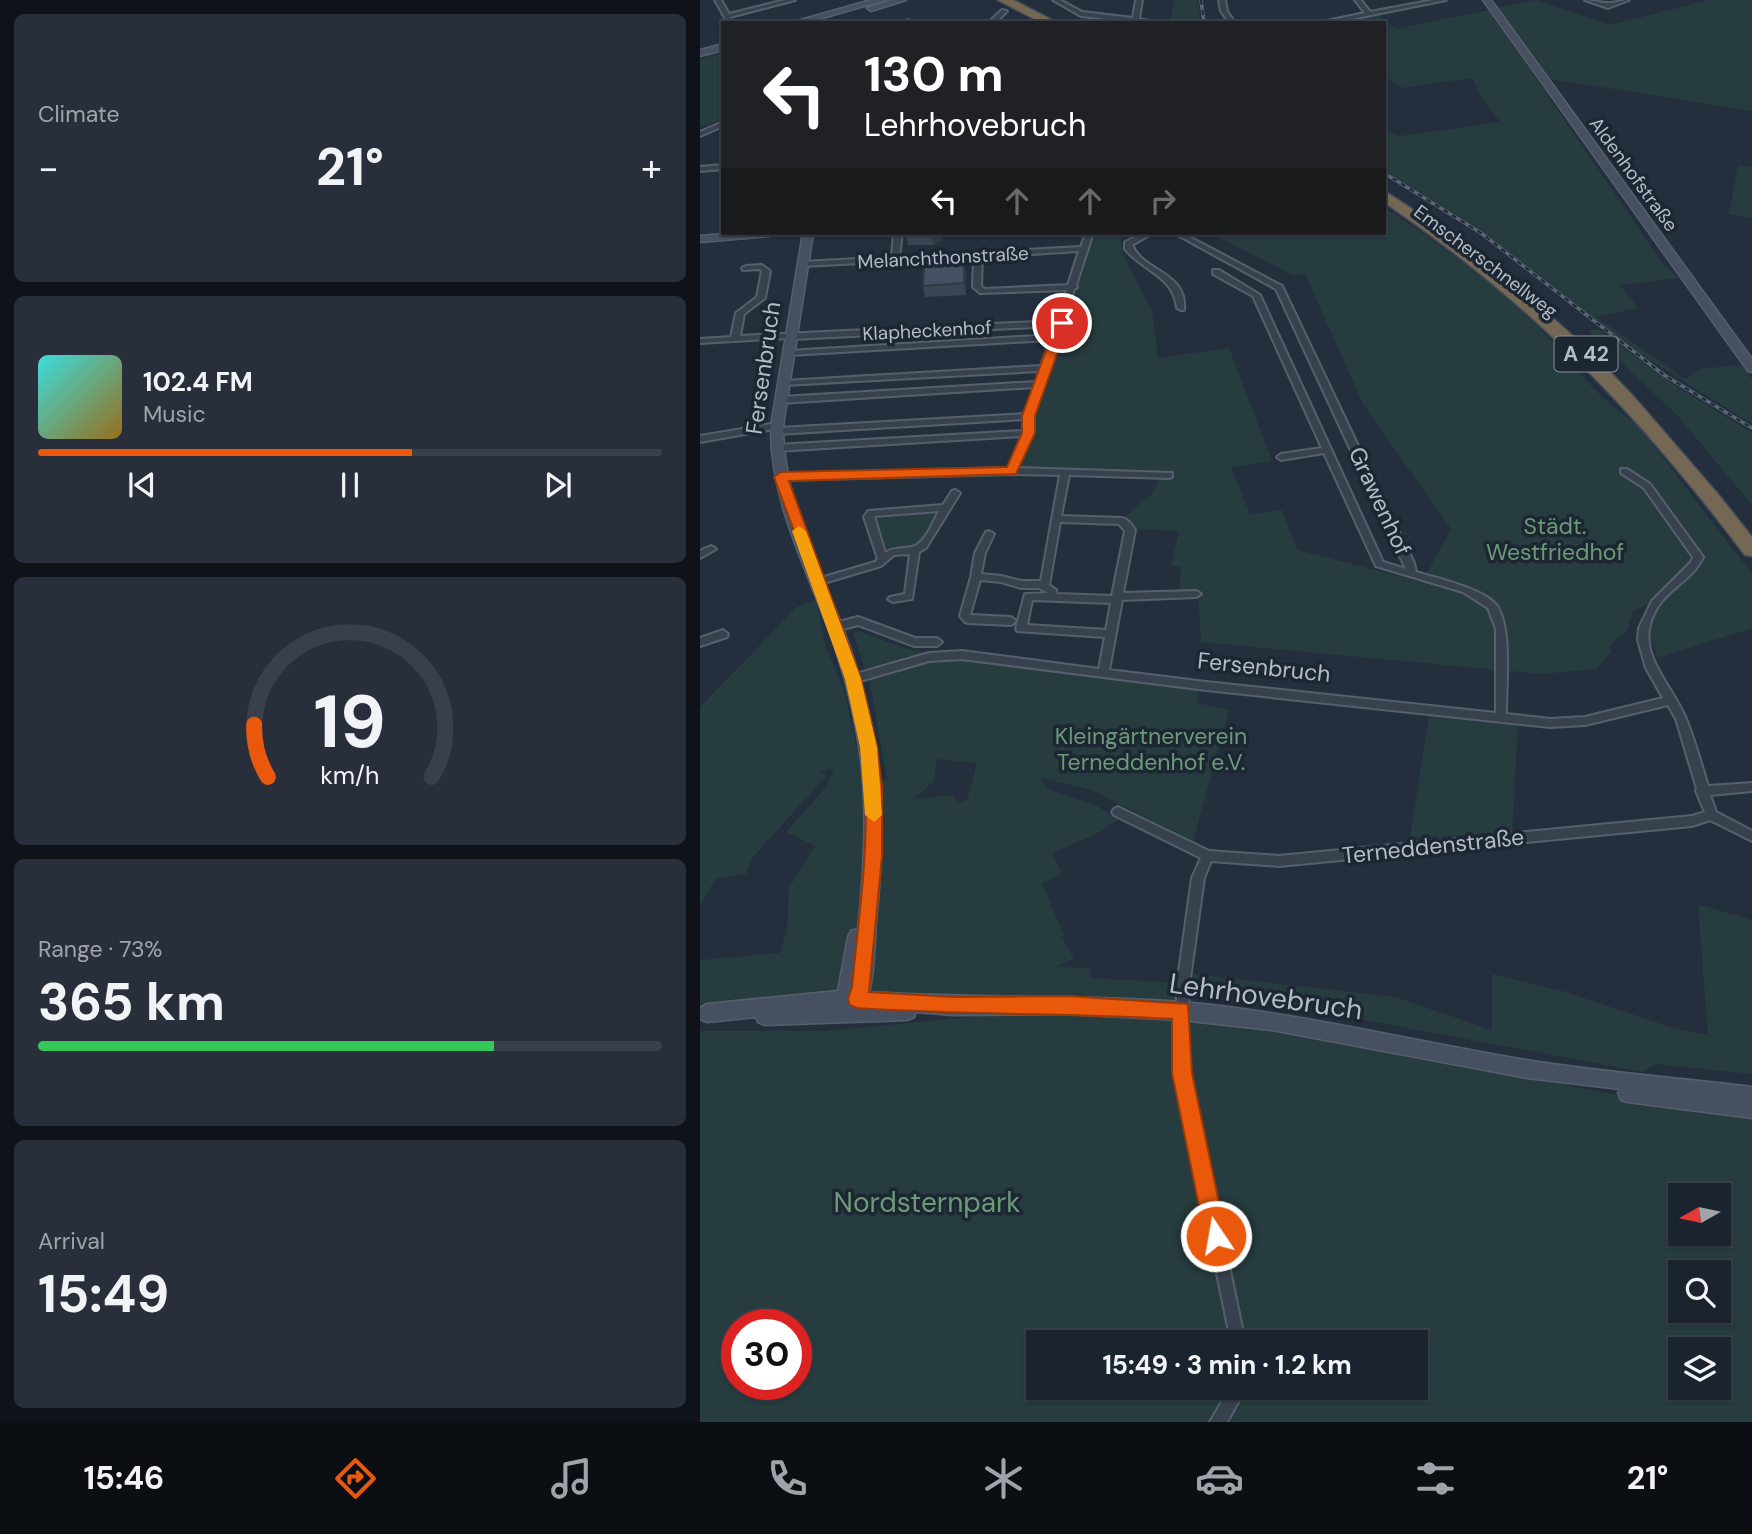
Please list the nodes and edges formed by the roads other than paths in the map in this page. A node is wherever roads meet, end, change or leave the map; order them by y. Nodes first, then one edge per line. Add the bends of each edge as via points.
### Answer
1 (718, 0) edge
2 (792, 0) edge
3 (881, 0) edge
4 (902, 0) edge
5 (1020, 0) edge
6 (1056, 0) edge
7 (1139, 0) edge
8 (1222, 0) edge
9 (1358, 0) edge
10 (1443, 0) edge
11 (1487, 0) edge
12 (1588, 0) edge
13 (1626, 0) edge
14 (1004, 5) edge
15 (1369, 14) junction
16 (731, 20) edge
17 (1136, 20) junction
18 (802, 21) edge
19 (825, 21) edge
20 (992, 21) edge
21 (1047, 21) edge
22 (1064, 21) edge
23 (1144, 21) edge
24 (1231, 21) edge
25 (1331, 21) edge
26 (721, 41) edge
27 (700, 46) edge
28 (721, 47) edge
29 (700, 52) edge
30 (721, 125) edge
31 (700, 134) edge
32 (721, 167) edge
33 (700, 169) edge
34 (1386, 187) edge
35 (1386, 196) edge
36 (746, 235) edge
37 (808, 235) edge
38 (898, 235) edge
39 (1088, 235) edge
40 (1126, 235) edge
41 (1145, 235) edge
42 (1181, 235) edge
43 (700, 239) edge
44 (1128, 244) junction
45 (1084, 249) junction
46 (978, 255) junction
47 (895, 259) junction
48 (803, 264) junction
49 (746, 268) dead end
50 (1216, 272) dead end
51 (1267, 282) junction
52 (1073, 287) junction
53 (1251, 291) junction
54 (1181, 308) dead end
55 (1062, 323) junction
56 (792, 336) junction
57 (1056, 337) junction
58 (735, 339) junction
59 (700, 341) edge
60 (789, 353) junction
61 (1045, 368) junction
62 (1752, 368) edge
63 (784, 383) junction
64 (1039, 384) junction
65 (781, 400) junction
66 (1029, 416) junction
67 (777, 429) junction
68 (1028, 433) junction
69 (700, 439) edge
70 (776, 448) junction
71 (1328, 450) junction
72 (1281, 457) dead end
73 (1012, 471) junction
74 (1624, 471) dead end
75 (1065, 472) junction
76 (1168, 475) dead end
77 (781, 477) junction
78 (955, 493) dead end
79 (946, 508) junction
80 (1056, 519) junction
81 (1752, 528) edge
82 (989, 534) dead end
83 (710, 549) dead end
84 (915, 550) junction
85 (1752, 550) edge
86 (700, 555) edge
87 (883, 561) junction
88 (1412, 574) junction
89 (976, 577) junction
90 (817, 582) junction
91 (1045, 584) junction
92 (1196, 594) dead end
93 (1052, 597) junction
94 (893, 598) dead end
95 (1115, 598) junction
96 (1012, 621) dead end
97 (835, 627) junction
98 (723, 634) dead end
99 (1109, 634) junction
100 (700, 642) edge
101 (937, 642) dead end
102 (1103, 672) junction
103 (853, 679) junction
104 (1670, 700) junction
105 (1501, 717) junction
106 (1752, 787) edge
107 (1702, 791) junction
108 (1118, 812) dead end
109 (1711, 815) junction
110 (1752, 836) edge
111 (1208, 856) junction
112 (848, 1004) junction
113 (1181, 1011) junction
114 (704, 1013) edge
115 (1527, 1069) junction
116 (1752, 1096) edge
117 (1752, 1108) edge
118 (1236, 1330) edge
119 (1231, 1400) edge
120 (1218, 1422) edge

1 - 16 street
2 - 16 street
3 - 18 street
4 - 19 street
5 - 22 highway
6 - 17 street via 1080,14
7 - 17 street
8 - 24 street
9 - 15 street
10 - 15 street
11 - 62 street, Aldenhofstraße
12 - 13 street via 1608,6
14 - 20 street
14 - 21 highway
15 - 25 street
17 - 23 street
26 - 27 street
28 - 29 street
30 - 31 street
32 - 33 street
34 - 81 highway, Emscherschnellweg / A 42 via 1484,254 1599,352 1687,447
35 - 85 highway, Emscherschnellweg / A 42 via 1475,258 1588,356 1676,452
36 - 43 street
37 - 48 street, Fersenbruch
38 - 47 street
39 - 45 street
40 - 44 street
41 - 44 street
42 - 51 street, Grawenhof
44 - 54 street via 1131,253 1171,281
45 - 46 street, Melanchthonstraße
45 - 52 street
46 - 47 street, Melanchthonstraße
46 - 52 street via 976,287 983,291
47 - 48 street, Melanchthonstraße
48 - 56 street, Fersenbruch
49 - 58 street via 766,271 761,298 740,313
50 - 53 street
51 - 53 street
51 - 88 street, Grawenhof via 1279,288
52 - 55 street
53 - 71 street, Grawenhof
55 - 56 street, Klapheckenhof
55 - 57 street
56 - 58 street, Klapheckenhof
56 - 60 street, Fersenbruch
57 - 60 street, Klapheckenhof
57 - 61 street
58 - 59 street, Klapheckenhof
60 - 63 street, Fersenbruch
61 - 63 street, Klapheckenhof
61 - 64 street
63 - 65 street, Fersenbruch
64 - 65 street
64 - 66 street
65 - 67 street, Fersenbruch
66 - 67 street
66 - 68 street
67 - 69 street
67 - 70 street, Fersenbruch
68 - 70 street
68 - 73 street
70 - 77 street, Fersenbruch
71 - 72 street
71 - 88 street, Grawenhof via 1379,564
73 - 75 street
73 - 77 street
74 - 104 street via 1647,486 1698,557 1655,603 1642,634 1647,658
75 - 76 street
75 - 80 street
77 - 90 street, Fersenbruch
78 - 79 street
79 - 84 street via 923,546
79 - 87 street via 871,513 871,528
80 - 91 street
80 - 95 street via 1129,525 1125,568
82 - 89 street
83 - 86 street
84 - 87 street via 892,552
84 - 94 street via 909,597
87 - 90 street
88 - 105 street via 1476,594 1496,611 1501,629
89 - 91 street
89 - 96 street via 965,616
90 - 97 street, Fersenbruch
91 - 93 street
92 - 95 street
93 - 95 street
93 - 99 street via 1028,596 1021,628
95 - 99 street
97 - 101 street via 858,621 914,642
97 - 103 street, Fersenbruch
98 - 100 street
99 - 102 street
102 - 103 street, Fersenbruch via 953,655 929,657
102 - 105 street, Fersenbruch
103 - 112 street, Fersenbruch via 872,772 874,830 861,987
104 - 105 street, Fersenbruch via 1585,721 1550,723
104 - 107 street via 1681,718
106 - 107 street
107 - 109 street
108 - 111 street, Terneddenstraße
109 - 110 street
109 - 111 street, Terneddenstraße via 1692,821 1279,862
111 - 113 street via 1198,878
112 - 113 street, Lehrhovebruch via 1067,1005
112 - 114 street, Lehrhovebruch via 732,1017
113 - 115 street, Lehrhovebruch via 1272,1021
113 - 118 street via 1182,1073
115 - 116 street, Lehrhovebruch
115 - 117 street, Lehrhovebruch via 1648,1097
119 - 120 street

